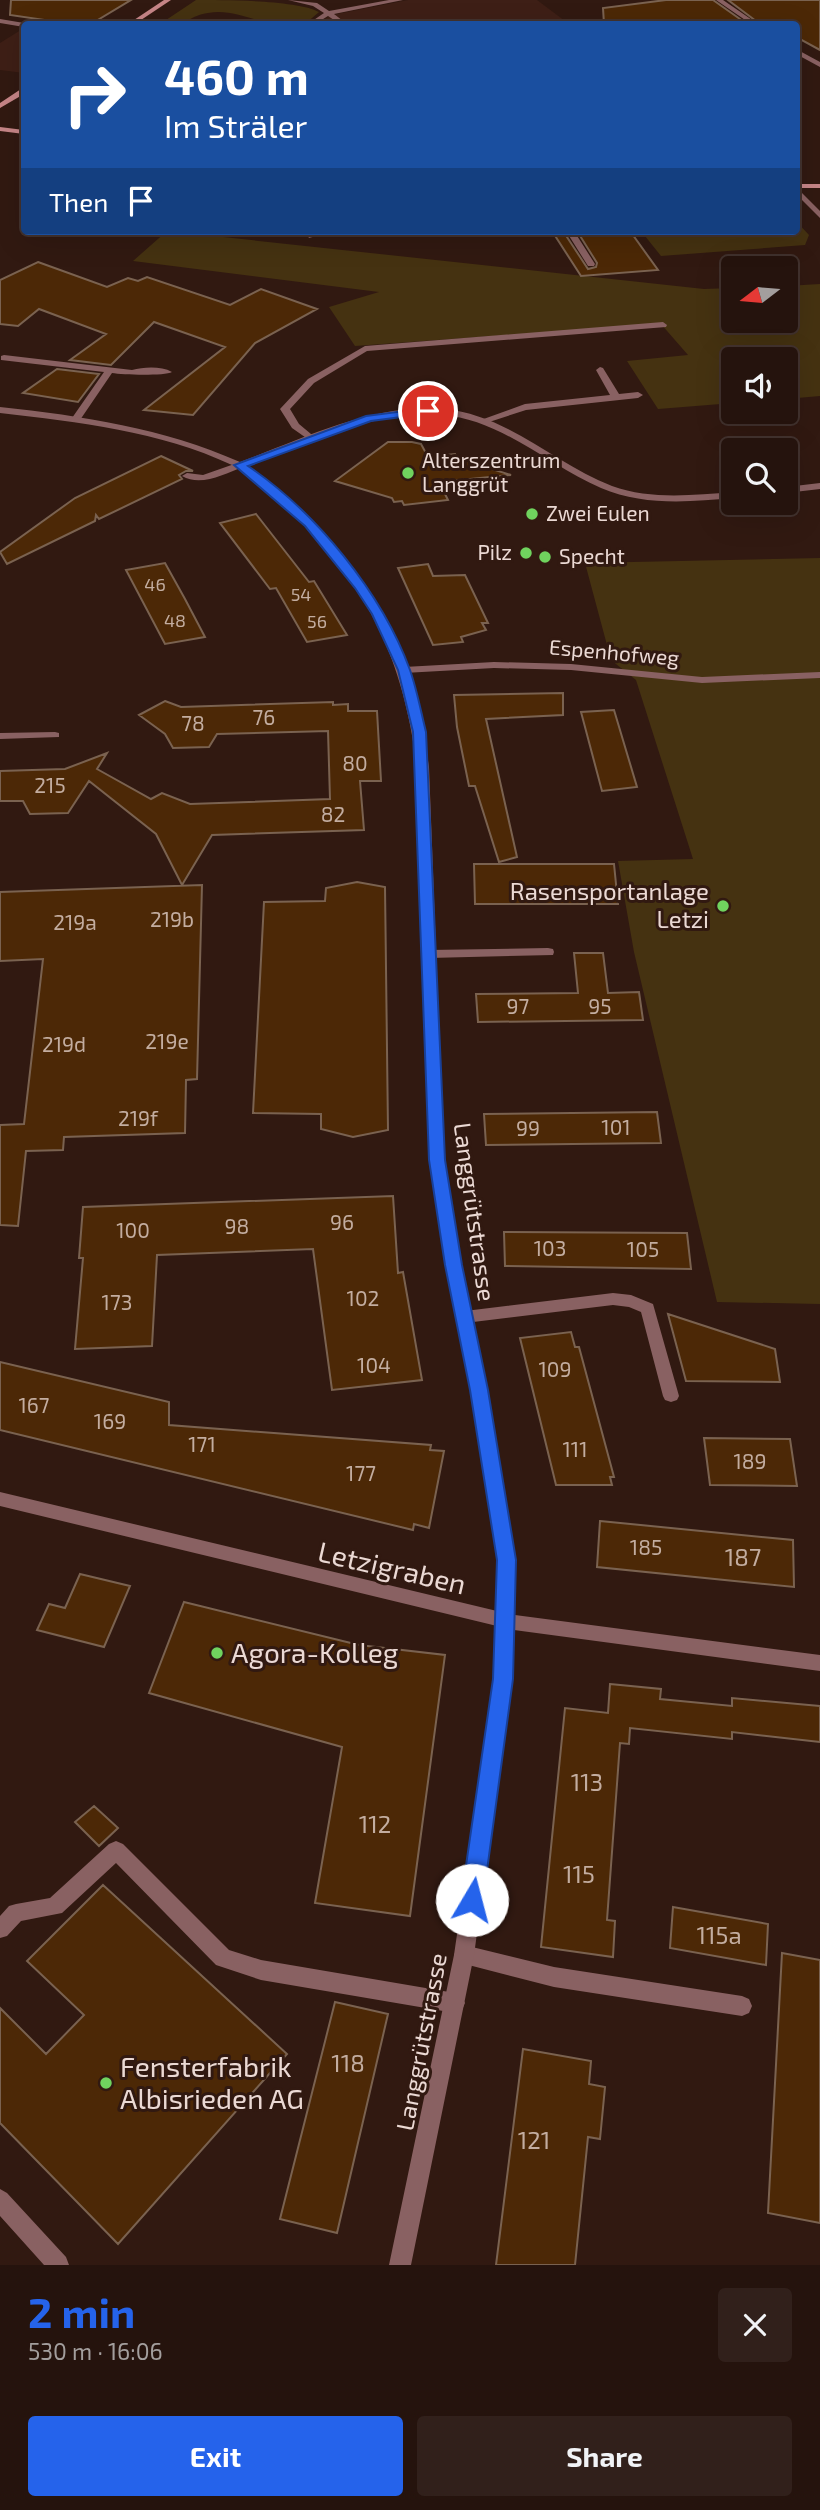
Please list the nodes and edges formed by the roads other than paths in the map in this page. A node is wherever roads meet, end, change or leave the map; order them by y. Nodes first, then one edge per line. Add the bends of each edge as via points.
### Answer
1 (168, 0) edge
2 (291, 0) edge
3 (400, 0) edge
4 (719, 0) edge
5 (328, 13) junction
6 (0, 21) edge
7 (136, 21) edge
8 (316, 21) edge
9 (340, 21) edge
10 (750, 21) edge
11 (21, 24) edge
12 (800, 53) edge
13 (820, 65) edge
14 (21, 93) edge
15 (0, 106) edge
16 (0, 129) edge
17 (21, 132) edge
18 (820, 186) edge
19 (800, 188) edge
20 (800, 193) edge
21 (820, 216) edge
22 (573, 235) edge
23 (591, 264) dead end
24 (663, 326) dead end
25 (4, 358) dead end
26 (109, 370) junction
27 (600, 370) dead end
28 (168, 372) dead end
29 (638, 395) dead end
30 (617, 397) junction
31 (0, 410) edge
32 (77, 418) junction
33 (483, 421) junction
34 (312, 439) junction
35 (240, 465) junction
36 (187, 476) dead end
37 (820, 486) edge
38 (798, 489) edge
39 (721, 496) edge
40 (404, 670) junction
41 (820, 675) edge
42 (55, 734) dead end
43 (0, 736) edge
44 (548, 952) dead end
45 (429, 954) junction
46 (464, 1317) junction
47 (671, 1396) dead end
48 (0, 1499) edge
49 (506, 1621) junction
50 (820, 1663) edge
51 (0, 1929) edge
52 (464, 1955) junction
53 (455, 2003) junction
54 (742, 2006) dead end
55 (0, 2200) edge
56 (58, 2265) edge
57 (400, 2265) edge

1 - 7 main road
2 - 5 street via 315,4
3 - 5 street
4 - 10 street
5 - 8 street
5 - 9 street
6 - 11 street
12 - 13 street
14 - 15 main road
16 - 17 main road
18 - 19 main road
20 - 21 street
22 - 23 street
24 - 34 street via 365,349 311,381 285,409 295,426
25 - 26 street
26 - 28 street
26 - 32 street
27 - 30 street
29 - 30 street
30 - 33 street via 525,407
31 - 32 street, Langgrütstrasse
32 - 35 street, Langgrütstrasse via 162,436
33 - 34 street via 446,412 412,412 370,418
33 - 39 street via 618,491 671,499
34 - 35 street
35 - 36 street via 204,478
35 - 40 street, Langgrütstrasse via 309,524 341,560 378,614
37 - 38 street
40 - 41 street, Espenhofweg via 571,667 702,680
40 - 45 street, Langgrütstrasse via 421,744
42 - 43 street
44 - 45 street
45 - 46 street, Langgrütstrasse via 437,1160
46 - 47 street via 613,1299 648,1308
46 - 49 street, Langgrütstrasse via 506,1560
48 - 49 street, Letzigraben
49 - 50 street, Letzigraben
49 - 52 street, Langgrütstrasse via 503,1679
51 - 53 street via 16,1913 55,1906 116,1850 223,1958 261,1970
52 - 53 street, Langgrütstrasse
52 - 54 street via 554,1977
53 - 57 street, Langgrütstrasse
55 - 56 street

